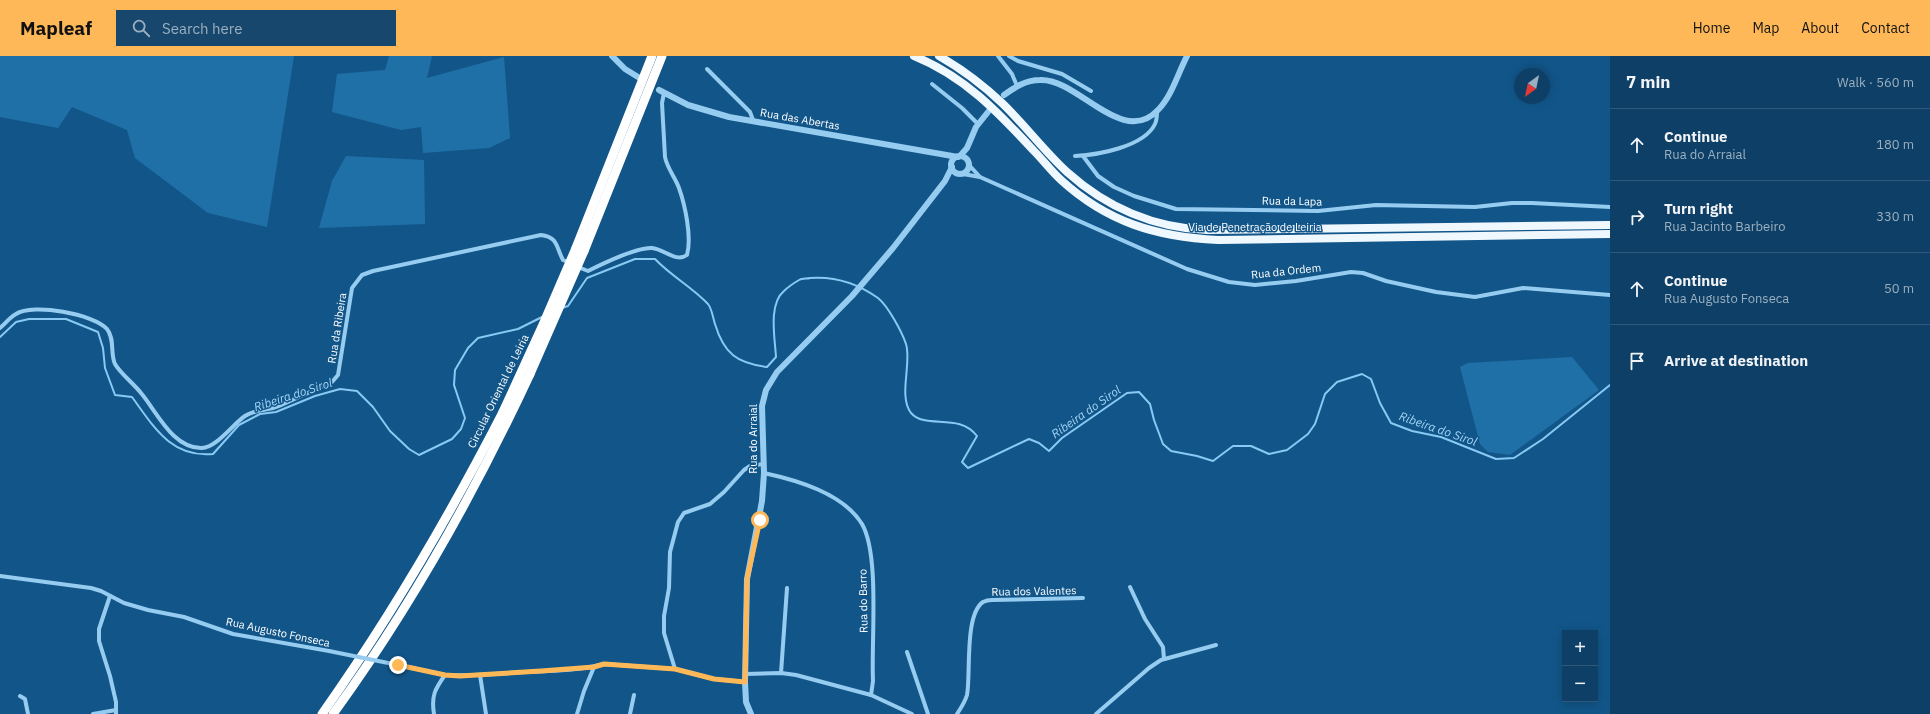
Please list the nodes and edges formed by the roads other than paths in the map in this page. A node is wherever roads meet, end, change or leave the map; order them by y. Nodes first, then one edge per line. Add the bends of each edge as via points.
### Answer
1 (612, 56) edge
2 (652, 56) edge
3 (662, 56) edge
4 (669, 56) edge
5 (914, 56) edge
6 (939, 56) edge
7 (998, 56) edge
8 (1009, 56) edge
9 (1187, 56) edge
10 (707, 69) dead end
11 (638, 77) dead end
12 (932, 84) dead end
13 (1017, 86) junction
14 (1091, 91) dead end
15 (661, 92) joint
16 (1004, 95) dead end
17 (647, 96) junction
18 (1157, 111) junction
19 (988, 112) dead end
20 (753, 120) junction
21 (978, 124) junction
22 (967, 148) junction
23 (942, 154) junction
24 (959, 156) junction
25 (1075, 156) dead end
26 (1084, 156) junction
27 (968, 162) junction
28 (952, 165) junction
29 (962, 174) junction
30 (980, 177) junction
31 (945, 181) junction
32 (1610, 207) edge
33 (1610, 225) edge
34 (1610, 234) edge
35 (580, 249) junction
36 (1610, 295) edge
37 (0, 328) edge
38 (507, 414) junction
39 (763, 464) junction
40 (764, 473) junction
41 (0, 576) edge
42 (1130, 587) dead end
43 (787, 588) dead end
44 (110, 596) junction
45 (1084, 598) dead end
46 (1216, 645) dead end
47 (907, 652) dead end
48 (1164, 659) junction
49 (594, 667) junction
50 (675, 669) junction
51 (781, 673) junction
52 (745, 674) junction
53 (445, 675) junction
54 (480, 675) junction
55 (745, 682) junction
56 (634, 695) dead end
57 (871, 695) junction
58 (20, 696) dead end
59 (116, 712) edge
60 (28, 714) edge
61 (93, 714) edge
62 (322, 714) edge
63 (333, 714) edge
64 (434, 714) edge
65 (486, 714) edge
66 (577, 714) edge
67 (630, 714) edge
68 (752, 714) edge
69 (912, 714) edge
70 (928, 714) edge
71 (957, 714) edge
72 (1096, 714) edge

1 - 11 street
2 - 35 highway, Circular Oriental de Leiria
3 - 17 highway, Circular Oriental de Leiria
4 - 17 highway
5 - 34 highway, Via de Penetração de Leiria via 947,71 975,91 1060,179 1092,205 1127,223 1159,233 1182,238 1218,240
6 - 33 highway, Via de Penetração de Leiria via 966,73 1003,103 1066,170 1087,188 1121,209 1161,224 1207,230
7 - 13 street via 1012,74
8 - 14 street via 1062,74
9 - 18 street
10 - 20 street via 750,112
12 - 21 street
13 - 16 street
13 - 18 street via 1036,80 1052,81 1126,121 1145,119
15 - 20 street, Rua das Abertas via 707,111
15 - 37 street, Rua da Ribeira via 665,157 684,207 689,238 687,255 678,258 654,248 646,248 588,271 563,260 555,240 550,236 541,235 362,275 352,288 338,375 332,382 278,406 253,411 211,446 192,447 162,424 143,395 116,365 112,356 112,339 102,324 87,317 37,308 16,314
17 - 35 highway, Circular Oriental de Leiria
18 - 26 street via 1156,122 1137,140 1111,151
19 - 21 street
20 - 23 street, Rua das Abertas
21 - 22 street
22 - 24 street
22 - 27 street
23 - 24 street, Rua das Abertas
23 - 28 street
24 - 27 street
24 - 28 street
25 - 26 street
26 - 32 street, Rua da Lapa via 1098,176 1114,187 1176,209 1318,211 1376,205 1475,207 1532,203
27 - 29 street via 968,171
27 - 30 street, Rua da Ordem
28 - 29 street via 955,172
28 - 31 street, Rua do Arraial
29 - 30 street, Rua da Ordem
29 - 31 street, Rua do Arraial
30 - 36 street, Rua da Ordem via 1187,269 1229,282 1254,284 1296,281 1351,272 1429,291 1475,297 1523,288
31 - 39 street, Rua do Arraial via 905,234 852,296 769,382 762,406
35 - 38 highway, Circular Oriental de Leiria, bridge via 542,327
38 - 62 highway, Circular Oriental de Leiria via 378,633
38 - 63 highway, Circular Oriental de Leiria via 466,500 422,580
39 - 40 street, Rua do Arraial
39 - 50 street via 750,466 744,470 710,504 684,513 678,522 670,552 669,588 664,616 664,633
40 - 52 street, Rua do Arraial via 760,516 747,579
40 - 57 street, Rua do Barro via 791,479 831,496 862,524 873,574
41 - 44 street, Rua Augusto Fonseca via 91,588
42 - 48 street via 1145,619 1163,647
43 - 51 street
44 - 53 street, Rua Augusto Fonseca, bridge via 148,610 184,616 233,634
44 - 59 street via 99,629 99,642 110,676
45 - 71 street, Rua dos Valentes via 983,602 975,614 968,644 967,694
46 - 48 street
47 - 70 street
48 - 72 street via 1149,668
49 - 50 street, Rua Augusto Fonseca via 604,664
49 - 54 street, Rua Augusto Fonseca
49 - 66 street
50 - 55 street, Rua Augusto Fonseca via 714,679
51 - 52 street
51 - 57 street
52 - 55 street, Rua do Arraial
53 - 54 street, Rua Augusto Fonseca
53 - 64 street via 436,686 432,701
54 - 65 street
55 - 68 street, Rua do Arraial via 746,702
56 - 67 street
57 - 69 street
58 - 60 street via 24,699
59 - 61 street

